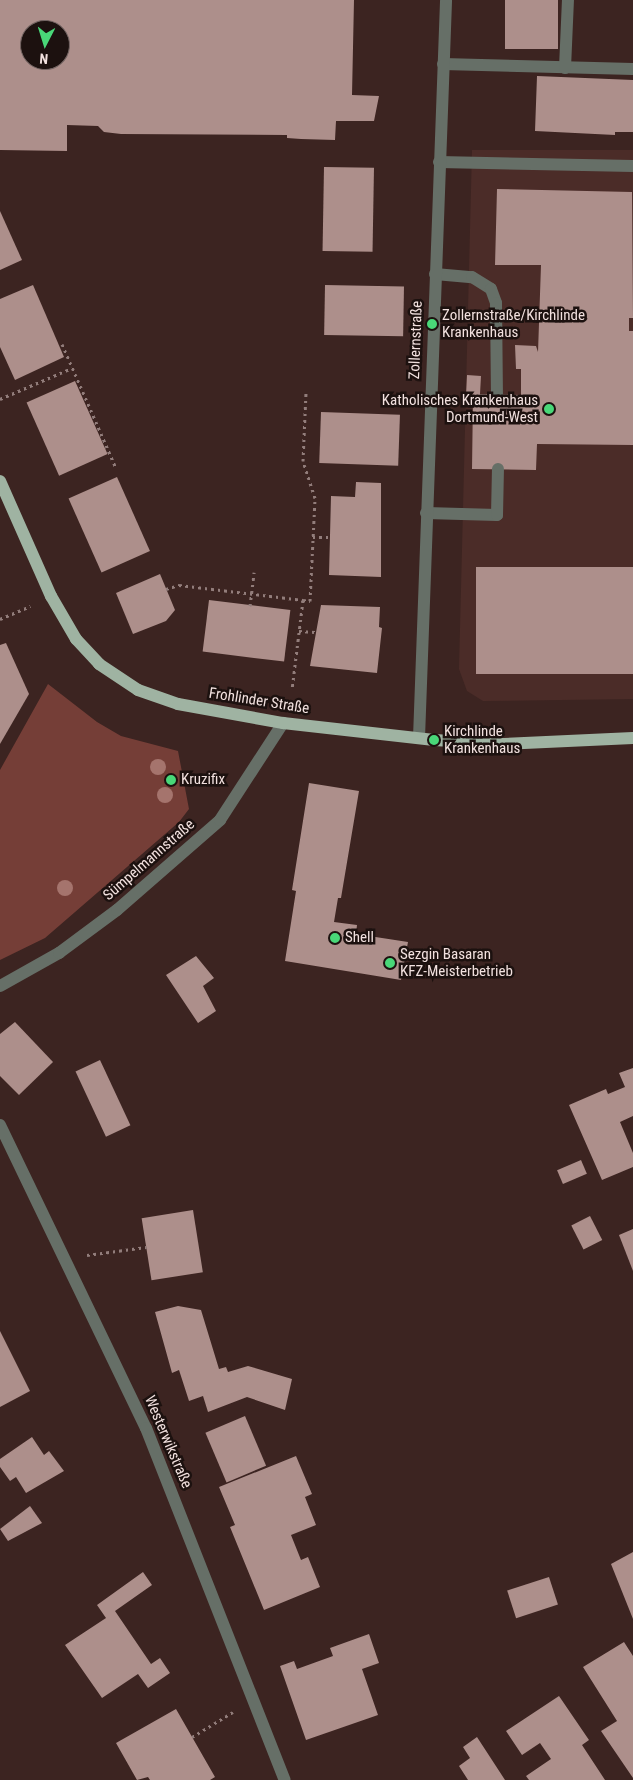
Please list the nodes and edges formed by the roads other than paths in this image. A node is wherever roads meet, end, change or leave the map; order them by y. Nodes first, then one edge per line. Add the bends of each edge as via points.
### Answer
1 (446, 0) edge
2 (568, 0) edge
3 (443, 64) junction
4 (565, 68) junction
5 (633, 69) edge
6 (439, 162) junction
7 (633, 166) edge
8 (434, 274) junction
9 (497, 394) dead end
10 (498, 469) dead end
11 (0, 481) edge
12 (426, 513) junction
13 (283, 722) junction
14 (419, 738) junction
15 (633, 738) edge
16 (0, 986) edge
17 (0, 1125) edge
18 (285, 1780) edge

1 - 3 street, Zollernstraße
2 - 4 street
3 - 4 street
3 - 6 street, Zollernstraße
4 - 5 street
6 - 7 street
6 - 8 street, Zollernstraße
8 - 9 street via 472,277 494,294
8 - 12 street, Zollernstraße
10 - 12 street via 497,516
11 - 13 main road, Frohlinder Straße via 51,596 76,639 99,664 138,690 178,704
12 - 14 street, Zollernstraße
13 - 14 main road, Frohlinder Straße
13 - 16 street, Sümpelmannstraße via 220,820 117,910 59,953
14 - 15 main road, Frohlinder Straße via 504,744
17 - 18 street, Westerwikstraße via 146,1428

